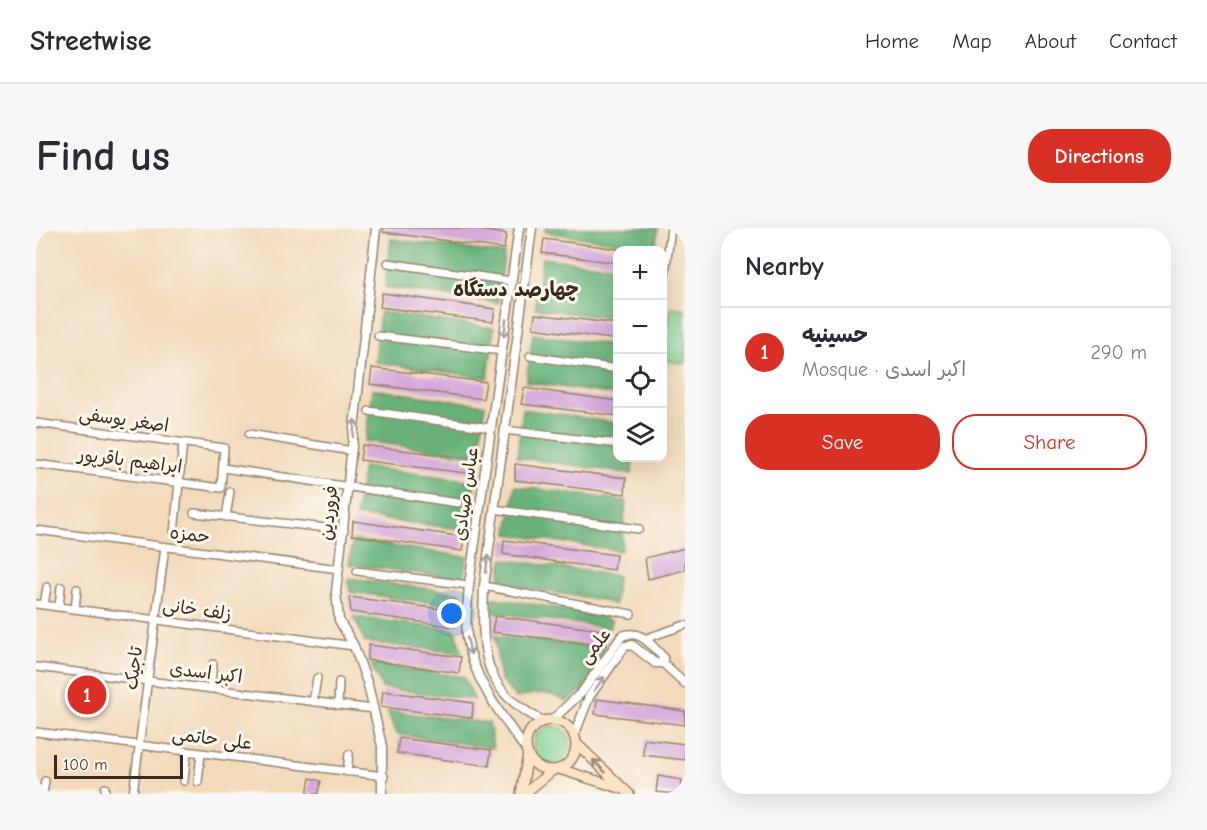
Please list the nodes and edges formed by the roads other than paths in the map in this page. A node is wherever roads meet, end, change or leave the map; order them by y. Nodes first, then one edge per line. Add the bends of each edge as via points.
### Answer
1 (376, 228) edge
2 (519, 228) edge
3 (532, 228) edge
4 (671, 228) edge
5 (667, 262) edge
6 (388, 263) dead end
7 (511, 281) junction
8 (378, 336) dead end
9 (502, 351) junction
10 (530, 356) dead end
11 (613, 368) edge
12 (369, 411) dead end
13 (36, 423) edge
14 (492, 428) junction
15 (505, 430) junction
16 (249, 434) dead end
17 (183, 443) junction
18 (613, 443) edge
19 (352, 451) junction
20 (36, 464) edge
21 (223, 468) junction
22 (179, 482) junction
23 (348, 486) junction
24 (230, 492) dead end
25 (458, 503) dead end
26 (494, 509) junction
27 (194, 513) dead end
28 (226, 517) junction
29 (639, 529) dead end
30 (36, 530) edge
31 (344, 530) junction
32 (174, 533) dead end
33 (165, 547) junction
34 (339, 569) junction
35 (357, 571) dead end
36 (469, 585) junction
37 (484, 586) junction
38 (47, 587) dead end
39 (61, 587) dead end
40 (77, 589) dead end
41 (40, 604) edge
42 (59, 607) junction
43 (75, 609) junction
44 (631, 614) dead end
45 (156, 620) junction
46 (685, 625) edge
47 (640, 636) junction
48 (632, 645) junction
49 (354, 646) junction
50 (663, 663) junction
51 (213, 664) dead end
52 (36, 667) edge
53 (317, 678) dead end
54 (148, 681) junction
55 (339, 681) dead end
56 (685, 683) edge
57 (210, 689) junction
58 (313, 702) junction
59 (338, 705) junction
60 (373, 710) junction
61 (548, 721) junction
62 (36, 732) edge
63 (575, 740) junction
64 (140, 745) junction
65 (187, 751) junction
66 (527, 752) junction
67 (201, 753) junction
68 (349, 754) dead end
69 (556, 769) junction
70 (347, 772) junction
71 (384, 776) junction
72 (45, 781) dead end
73 (184, 781) dead end
74 (198, 782) dead end
75 (626, 791) edge
76 (43, 794) edge
77 (133, 794) edge
78 (382, 794) edge
79 (522, 794) edge

19 -> 1 street, فروردین
2 - 7 street, عباس صیادی
3 - 15 street, عباس صیادی
4 - 5 street
6 - 7 street
7 -> 9 street, عباس صیادی
8 - 9 street
9 - 14 street, عباس صیادی
10 - 11 street
12 - 14 street
13 - 17 street, اصغر یوسفی
14 - 36 street, عباس صیادی
15 - 18 street
15 - 26 street, عباس صیادی
16 - 19 street
17 - 21 street, اصغر یوسفی via 224,448
17 - 22 street
19 - 23 street, فروردین
20 - 22 street, ابراهیم باقرپور
21 - 22 street, ابراهیم باقرپور via 221,488
21 - 23 street
22 - 32 street
23 - 25 street
23 - 31 street, فروردین
24 - 28 street
26 - 29 street
37 -> 26 street, عباس صیادی
27 - 28 street
28 - 31 street
30 - 33 street, حمزه
31 - 34 street, فروردین
33 - 34 street, حمزه
33 - 45 street, تاجیک
34 - 49 street, فروردین via 337,610 342,628
35 - 36 street
36 -> 66 street, عباس صیادی via 467,628 471,654 486,693
37 - 44 street
37 - 61 street, عباس صیادی via 484,651 489,669 504,694 534,718
38 - 41 street
39 - 42 street
40 - 43 street
41 - 42 street, زلف خانی
42 - 43 street, زلف خانی
43 - 45 street, زلف خانی
45 - 49 street, زلف خانی
45 - 54 street, تاجیک
46 - 47 street
47 - 48 street
47 - 50 street via 663,657
47 - 61 street, علمی via 622,636 582,692
48 - 50 street, علمی via 655,663
63 -> 48 street, علمی via 590,697 625,646
49 - 60 street, فروردین
50 - 56 street
51 - 57 street
52 - 54 street, اکبر اسدی
53 - 58 street
54 - 57 street, اکبر اسدی
54 - 64 street, تاجیک
55 - 59 street
57 - 58 street, اکبر اسدی
58 - 59 street, اکبر اسدی
59 - 60 street, اکبر اسدی
60 - 71 street, فروردین
61 - 63 main road via 563,723
61 - 66 main road via 537,724 528,736
62 - 64 street, علی حاتمی
63 - 69 main road via 571,761
75 -> 63 main road
64 - 65 street, علی حاتمی
64 - 77 street, تاجیک
65 - 67 street, علی حاتمی
65 - 73 street
66 - 69 main road via 538,766
66 - 79 main road
67 - 70 street, علی حاتمی
67 - 74 street
68 - 70 street
69 - 75 main road
69 - 79 main road
70 - 71 street, علی حاتمی
71 - 78 street, فروردین
72 - 76 street

